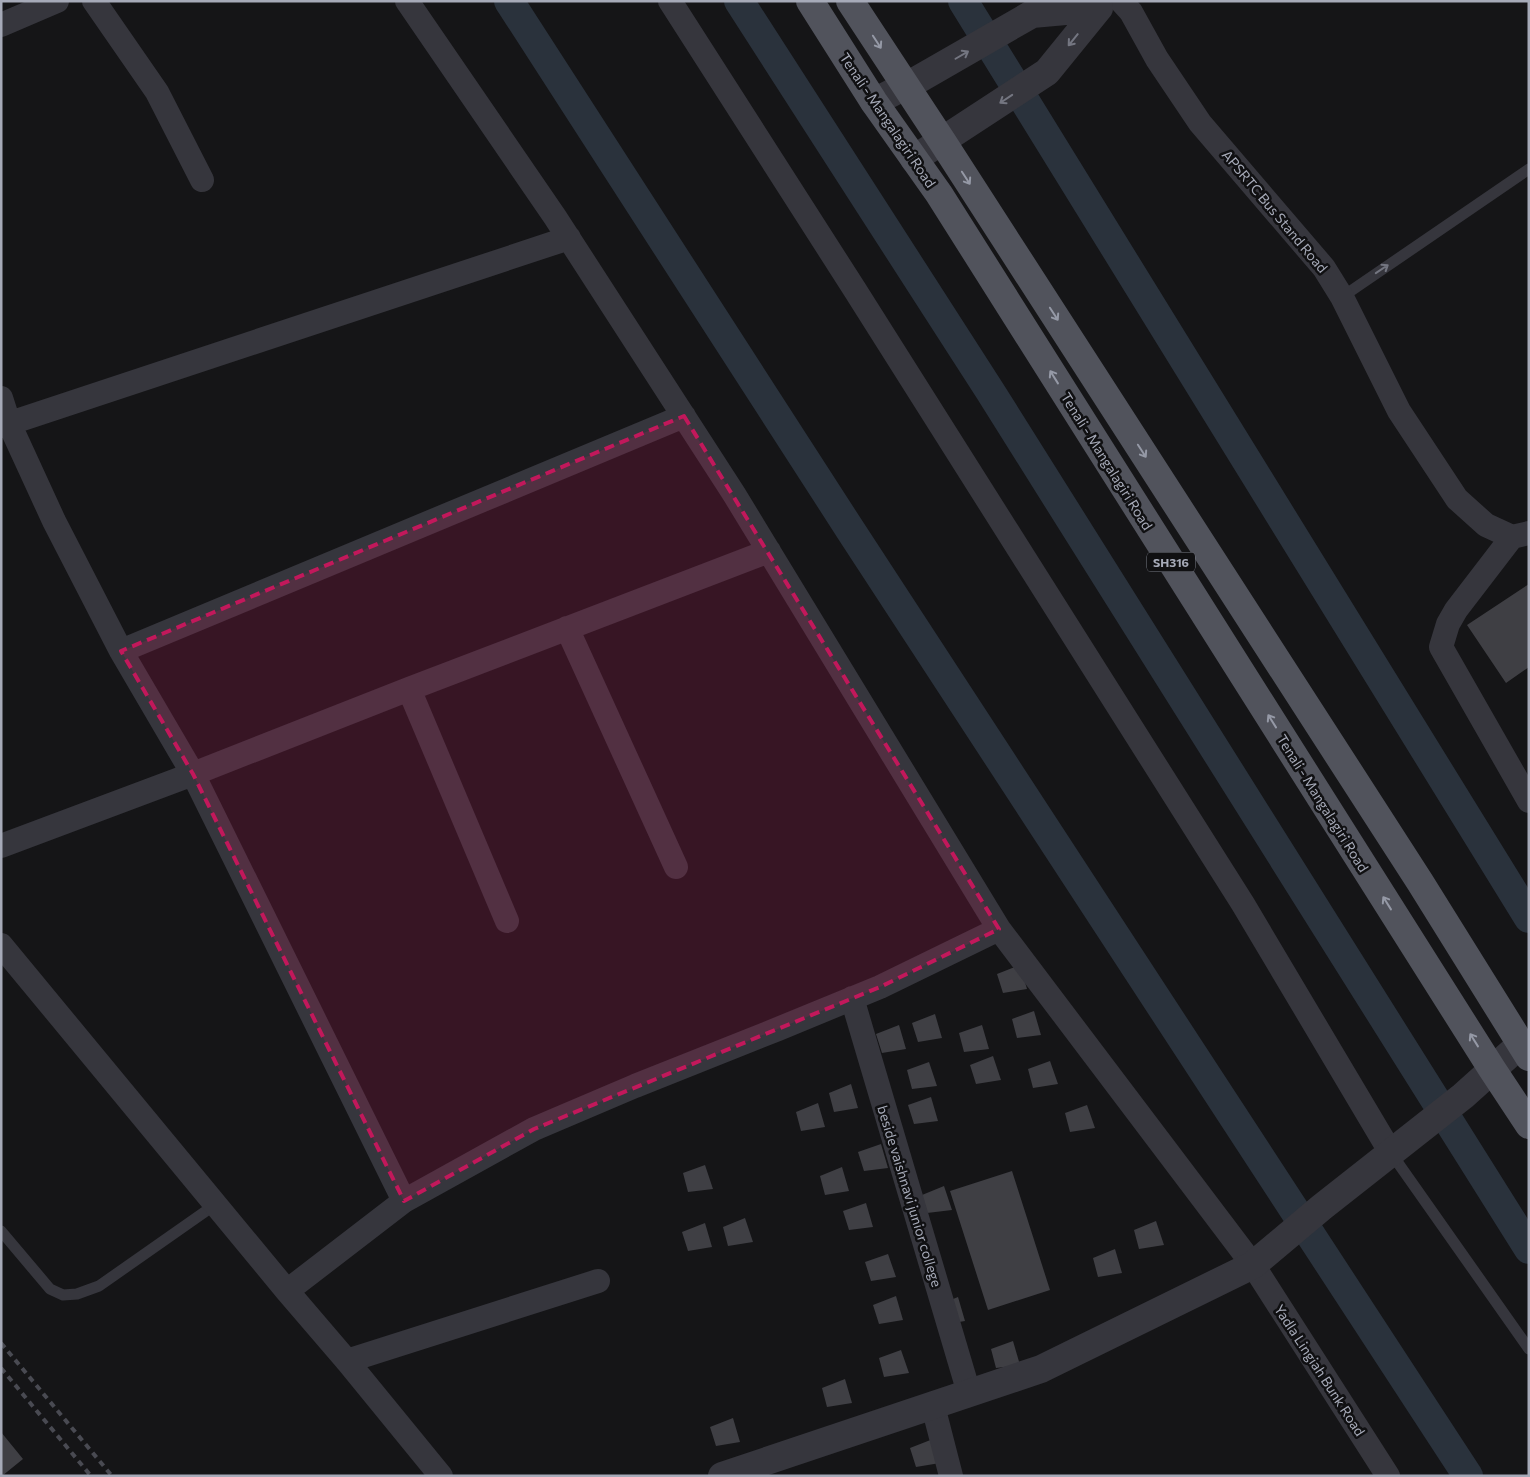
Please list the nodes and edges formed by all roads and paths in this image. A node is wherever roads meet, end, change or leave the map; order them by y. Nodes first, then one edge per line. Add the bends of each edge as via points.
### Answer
1 (57, 1) edge
2 (94, 1) edge
3 (407, 1) edge
4 (670, 1) edge
5 (810, 1) edge
6 (850, 1) edge
7 (1111, 3) edge
8 (1025, 13) edge
9 (1, 25) edge
10 (912, 83) junction
11 (874, 102) junction
12 (949, 137) junction
13 (914, 159) junction
14 (1529, 169) edge
15 (202, 180) dead end
16 (569, 238) junction
17 (1342, 297) junction
18 (1, 398) edge
19 (684, 416) junction
20 (5, 424) edge
21 (1520, 535) edge
22 (769, 551) junction
23 (567, 628) junction
24 (121, 651) junction
25 (409, 689) junction
26 (193, 774) junction
27 (1529, 801) edge
28 (1, 846) edge
29 (676, 867) dead end
30 (507, 921) dead end
31 (999, 929) junction
32 (1, 945) edge
33 (852, 998) junction
34 (1525, 1050) edge
35 (1492, 1069) junction
36 (1529, 1125) edge
37 (1391, 1152) junction
38 (404, 1201) junction
39 (216, 1204) junction
40 (1, 1231) edge
41 (1261, 1259) junction
42 (598, 1281) dead end
43 (287, 1291) junction
44 (1529, 1349) edge
45 (347, 1361) junction
46 (969, 1393) junction
47 (933, 1406) junction
48 (440, 1476) edge
49 (722, 1476) edge
50 (951, 1476) edge
51 (1388, 1476) edge

1 - 9 street
2 - 15 street via 157,92
3 - 16 street, Yadla Lingiah Bunk Road
4 - 37 street via 1237,895
5 - 11 main road, Tenali - Mangalagiri Road / SH316
6 -> 10 main road, SH316
7 - 8 street
7 -> 12 street via 1047,72
7 - 17 street, APSRTC Bus Stand Road via 1132,12 1157,58 1200,123 1324,268
10 -> 8 street
10 - 11 street
10 - 12 main road, SH316
11 - 13 main road, Tenali - Mangalagiri Road / SH316
12 - 13 street
12 -> 34 main road, SH316 via 1274,658
35 -> 13 main road, Tenali - Mangalagiri Road / SH316
17 -> 14 lane
16 - 19 street, Yadla Lingiah Bunk Road
16 - 20 street
17 - 21 street, APSRTC Bus Stand Road via 1399,411 1456,499 1486,525
18 - 20 street
19 - 22 street, Yadla Lingiah Bunk Road
19 - 24 street
20 - 24 street
21 - 27 street via 1456,610 1441,648
22 - 23 street
22 - 31 street, Yadla Lingiah Bunk Road
23 - 25 street
23 - 29 street
24 - 26 street
25 - 26 street
25 - 30 street
26 - 28 street
26 - 38 street
31 - 33 street
31 - 41 street, Yadla Lingiah Bunk Road
32 - 39 street
33 - 38 street via 534,1129
33 - 46 street, beside vaishnavi junior college
34 - 35 street
35 - 36 main road, Tenali - Mangalagiri Road / SH316
35 - 37 street via 1464,1096
37 - 41 street
37 - 44 lane
38 - 43 street
39 - 40 lane via 99,1286 77,1294 63,1295 50,1289
39 - 43 street
41 - 46 street via 1041,1369
41 - 51 street, Yadla Lingiah Bunk Road
42 - 45 street
43 - 45 street
45 - 48 street
46 - 47 street
47 - 49 street
47 - 50 street

